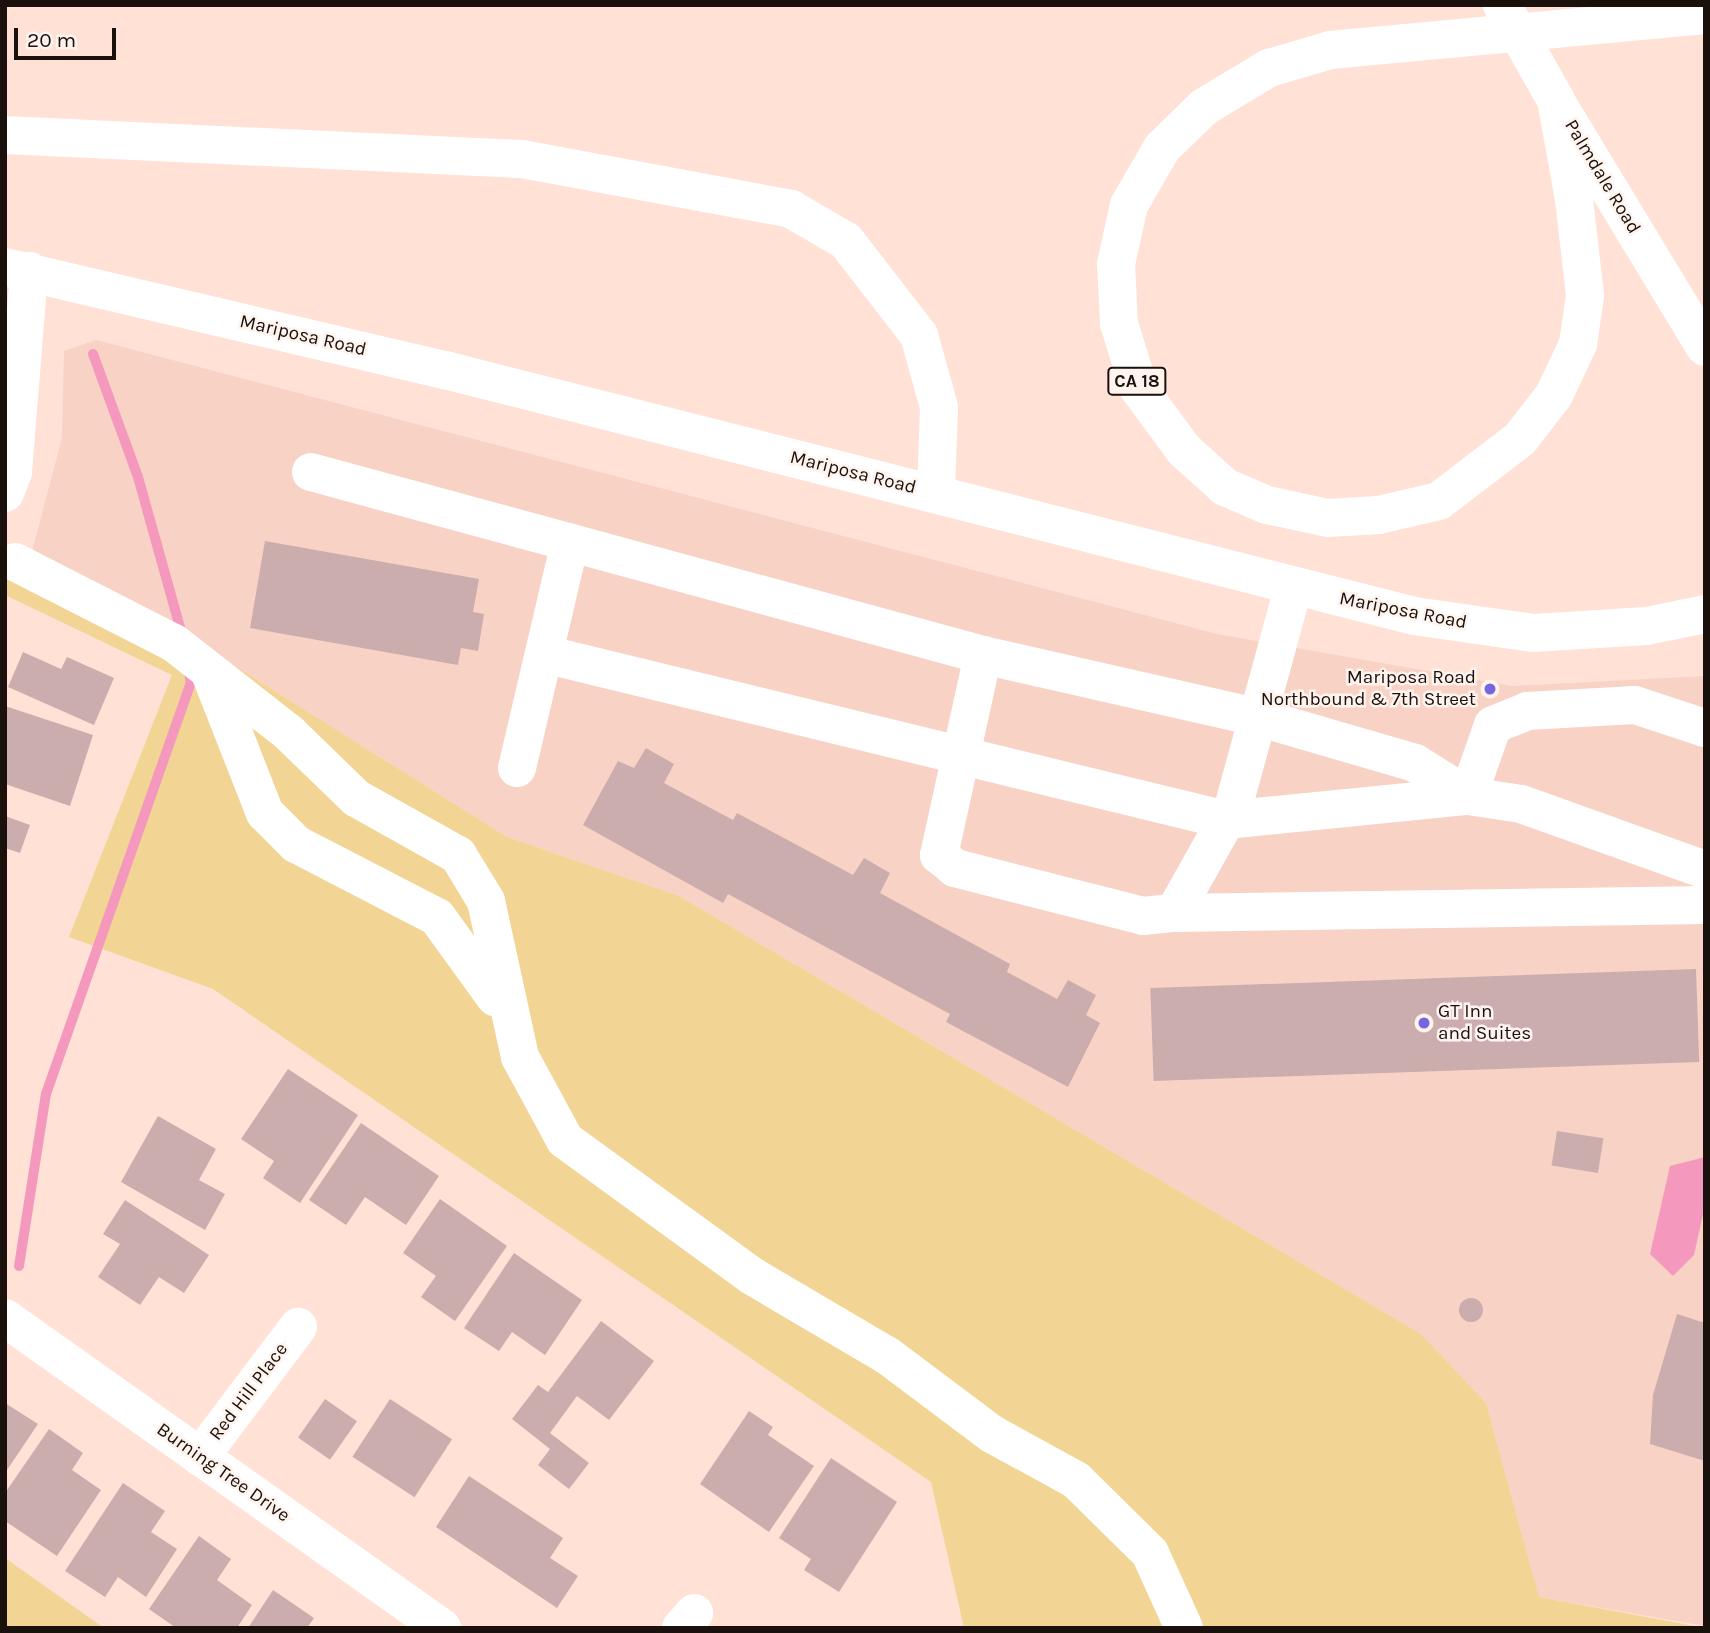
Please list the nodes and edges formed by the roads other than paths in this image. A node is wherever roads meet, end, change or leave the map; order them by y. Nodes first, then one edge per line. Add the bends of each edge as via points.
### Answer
1 (1502, 5) edge
2 (1705, 15) edge
3 (1556, 100) junction
4 (5, 135) edge
5 (17, 269) edge
6 (1705, 346) edge
7 (311, 472) dead end
8 (5, 493) edge
9 (936, 494) junction
10 (570, 542) junction
11 (15, 562) dead end
12 (1293, 588) junction
13 (1705, 614) edge
14 (544, 654) junction
15 (983, 655) junction
16 (211, 673) junction
17 (1257, 718) junction
18 (1705, 728) edge
19 (960, 760) junction
20 (517, 768) dead end
21 (1468, 796) junction
22 (1226, 820) junction
23 (1705, 870) edge
24 (1705, 905) edge
25 (1174, 913) junction
26 (510, 1021) junction
27 (5, 1318) edge
28 (298, 1327) dead end
29 (200, 1457) junction
30 (442, 1628) edge
31 (1184, 1628) edge

1 - 3 main road, Palmdale Road
2 - 3 main road, CA 18 via 1330,50 1269,68 1204,107 1162,148 1129,205 1116,264 1119,323 1139,389 1184,450 1225,488 1267,505 1328,518 1379,515 1439,501 1520,439 1554,395 1573,355 1585,296
3 - 6 main road, Palmdale Road
4 - 9 main road via 522,159 791,209 846,241 919,335 939,407
5 - 8 main road via 13,472
5 - 9 main road, Mariposa Road
7 - 10 main road
9 - 12 main road, Mariposa Road
10 - 14 main road
10 - 15 main road
11 - 16 main road via 174,643
12 - 13 main road, Mariposa Road via 1414,616 1533,633 1647,626
12 - 17 main road
14 - 19 main road
14 - 20 main road
15 - 17 main road
15 - 19 main road
16 - 26 main road via 265,813 296,844 437,917 463,945
16 - 26 main road via 289,733 356,799 439,842 471,869 486,901
17 - 21 main road via 1415,763
17 - 22 main road
18 - 21 main road via 1635,705 1527,711 1493,725
19 - 22 main road
19 - 25 main road via 939,855 955,867 1143,916
21 - 22 main road
21 - 23 main road via 1521,804
22 - 25 main road
24 - 25 main road
26 - 31 main road via 532,1086 583,1159 752,1276 888,1356 992,1434 1076,1480 1150,1553
27 - 29 main road, Burning Tree Drive
28 - 29 main road, Red Hill Place
29 - 30 main road, Burning Tree Drive

